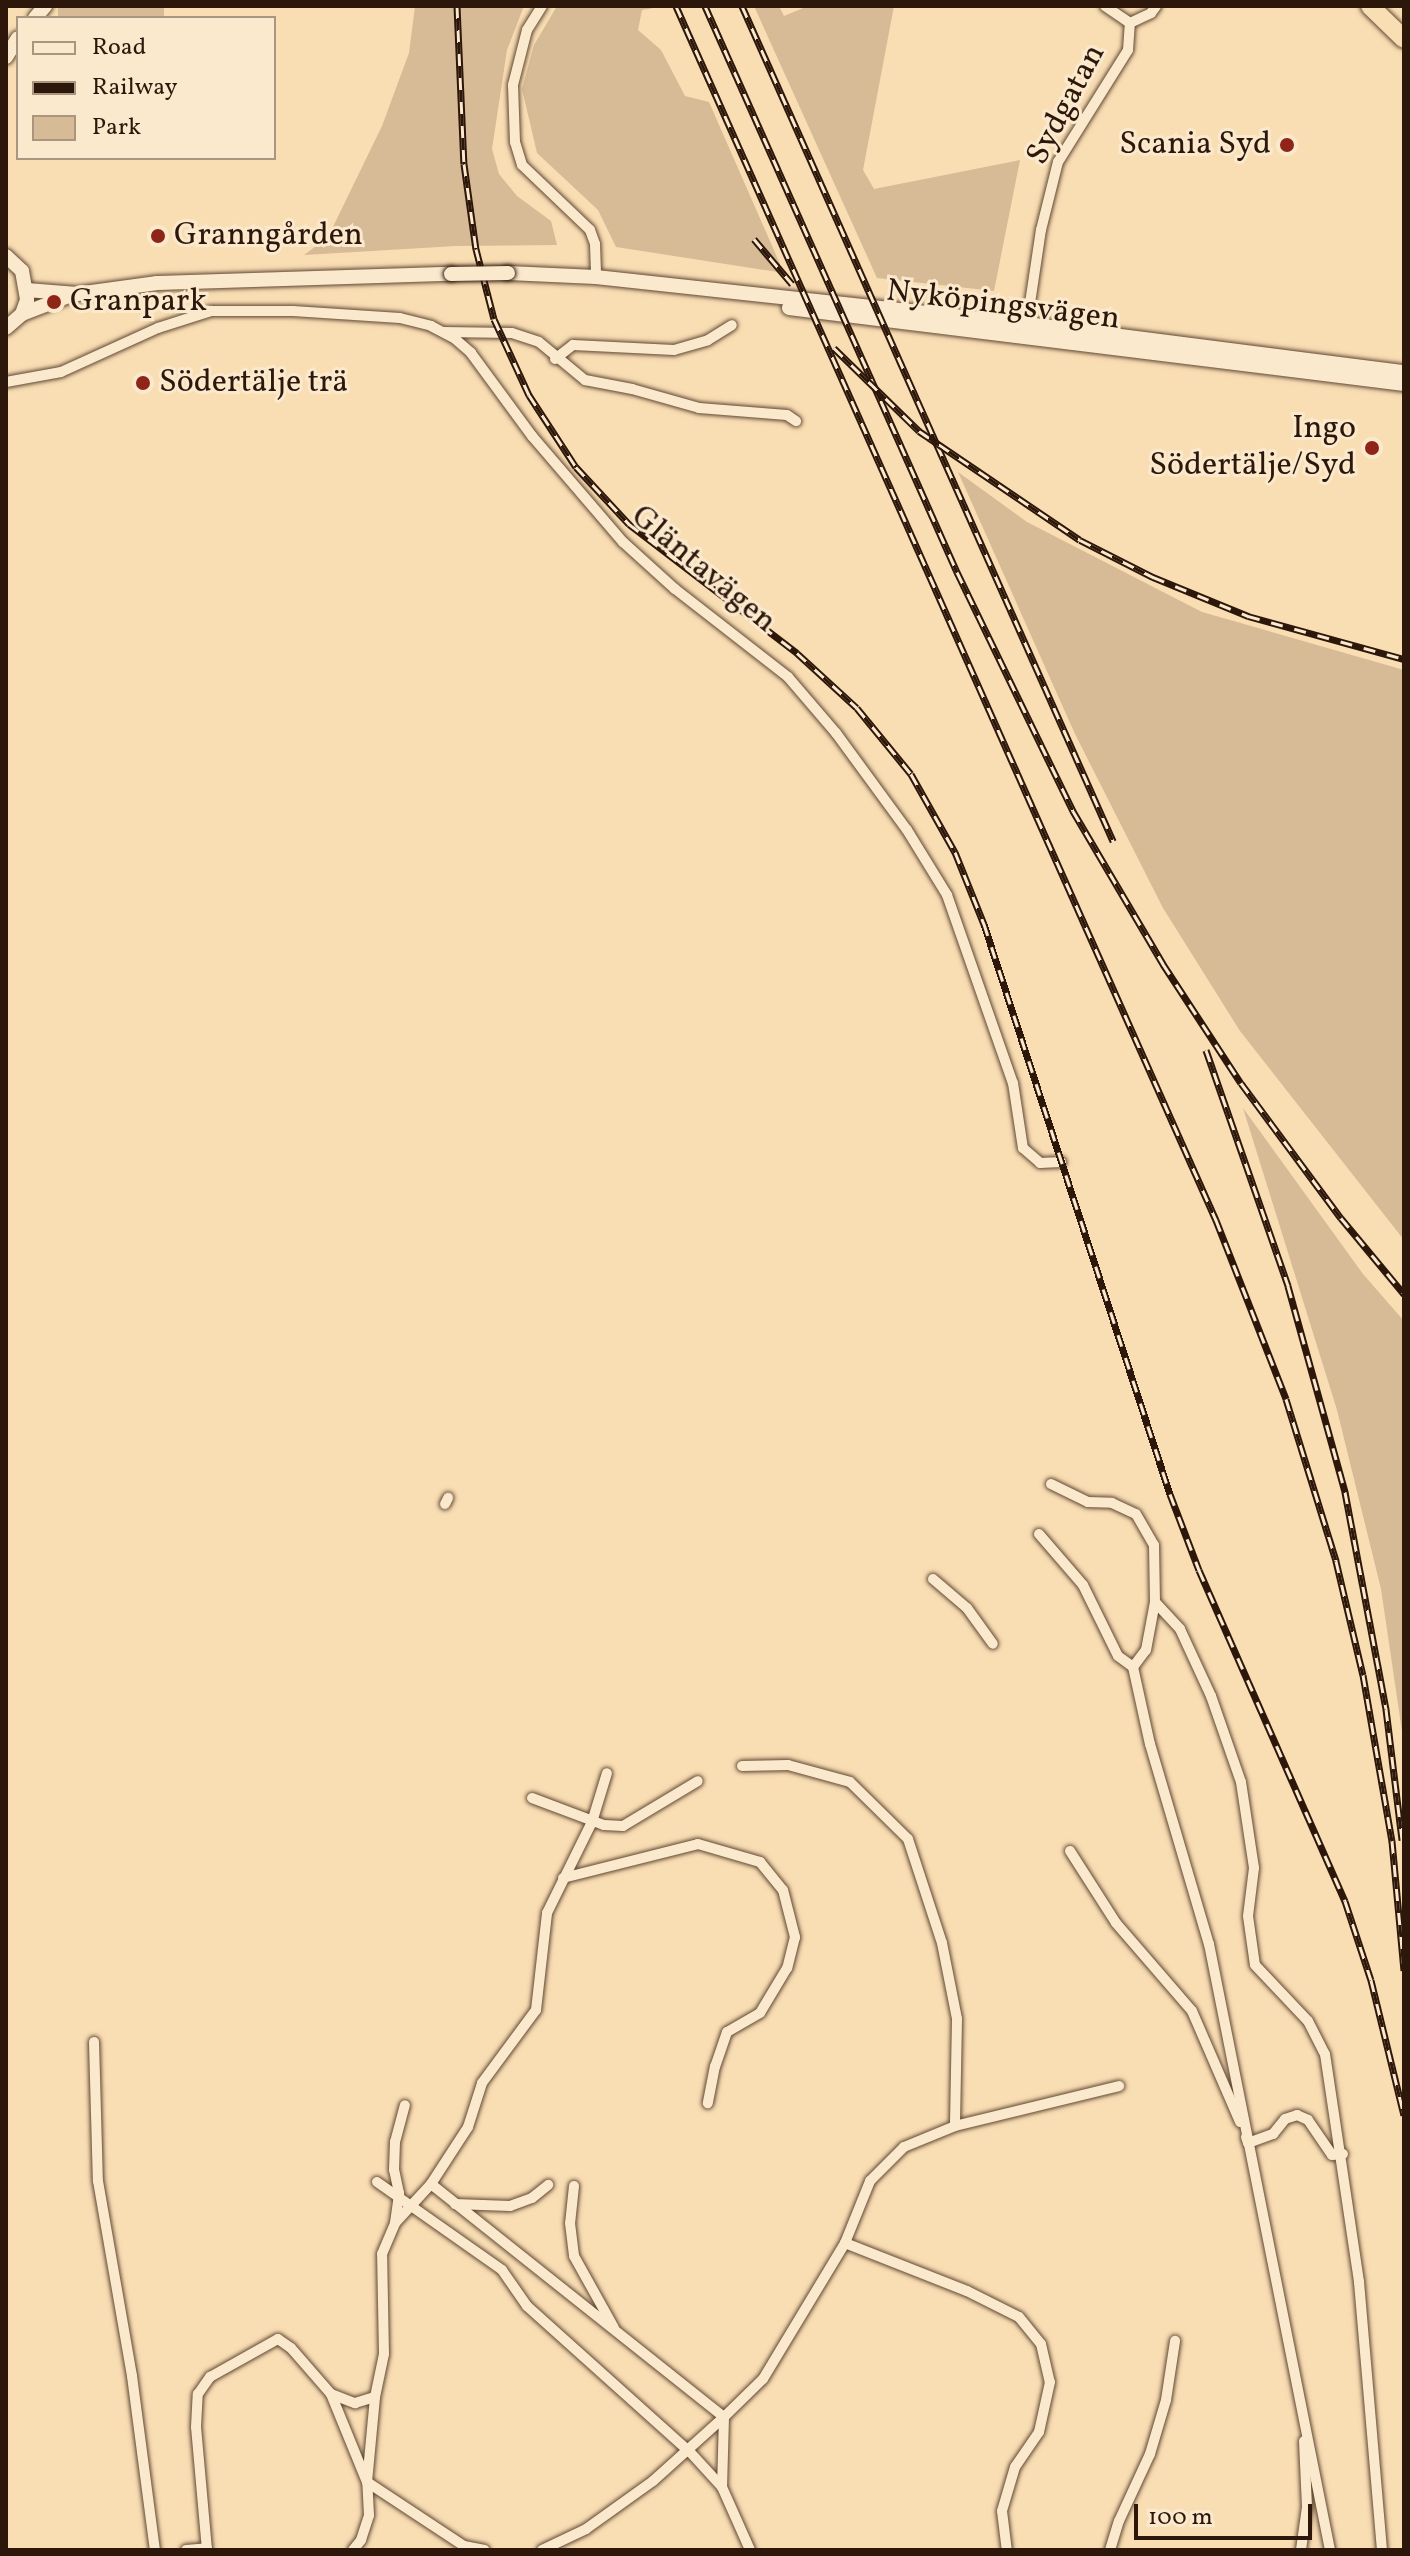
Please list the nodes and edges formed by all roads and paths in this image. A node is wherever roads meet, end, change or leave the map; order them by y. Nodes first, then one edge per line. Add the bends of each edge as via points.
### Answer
1 (542, 6) edge
2 (1105, 6) edge
3 (1156, 6) edge
4 (1370, 6) edge
5 (1130, 23) junction
6 (1404, 39) edge
7 (6, 256) edge
8 (596, 277) junction
9 (27, 290) junction
10 (77, 294) junction
11 (22, 314) junction
12 (732, 325) dead end
13 (6, 328) edge
14 (1026, 330) junction
15 (443, 332) junction
16 (555, 359) junction
17 (1404, 372) edge
18 (6, 382) edge
19 (1404, 384) edge
20 (796, 421) dead end
21 (1061, 1162) dead end
22 (1051, 1484) dead end
23 (1039, 1534) dead end
24 (933, 1579) dead end
25 (1155, 1602) junction
26 (993, 1644) dead end
27 (1133, 1667) junction
28 (742, 1766) dead end
29 (607, 1773) dead end
30 (698, 1781) dead end
31 (532, 1798) dead end
32 (592, 1822) junction
33 (1070, 1851) dead end
34 (563, 1878) junction
35 (94, 2042) dead end
36 (1119, 2086) dead end
37 (708, 2103) dead end
38 (405, 2105) dead end
39 (955, 2126) junction
40 (1248, 2143) junction
41 (1343, 2154) junction
42 (377, 2182) dead end
43 (431, 2184) junction
44 (548, 2185) dead end
45 (574, 2186) dead end
46 (399, 2193) junction
47 (412, 2203) junction
48 (453, 2203) junction
49 (395, 2223) junction
50 (845, 2243) junction
51 (620, 2336) junction
52 (1175, 2341) dead end
53 (331, 2394) junction
54 (375, 2397) junction
55 (1302, 2409) junction
56 (724, 2417) junction
57 (690, 2452) junction
58 (367, 2482) junction
59 (722, 2487) junction
60 (207, 2549) edge
61 (155, 2550) edge
62 (186, 2550) edge
63 (353, 2550) edge
64 (485, 2550) edge
65 (542, 2550) edge
66 (750, 2550) edge
67 (1007, 2550) edge
68 (1110, 2550) edge
69 (1301, 2550) edge
70 (1330, 2550) edge
71 (1382, 2550) edge

1 - 8 street via 527,30 513,85 515,142 522,165 590,230
2 - 5 street, Sydgatan
3 - 5 street
4 - 6 highway
5 - 14 street, Sydgatan via 1128,50 1058,162
7 - 9 main road via 22,271
8 - 10 main road, Nyköpingsvägen, bridge via 508,273 157,283
8 - 14 main road, Nyköpingsvägen
9 - 10 main road, Nyköpingsvägen
9 - 11 main road
10 - 11 main road, Nyköpingsvägen
11 - 13 main road
12 - 16 street via 708,340 674,350 573,345
14 - 17 main road, Nyköpingsvägen
14 - 19 main road, Nyköpingsvägen
15 - 16 street via 512,333 539,342
15 - 18 street, Gläntavägen via 416,321 379,316 211,311 158,328 61,372
15 - 21 street, Gläntavägen via 471,353 532,436 639,558 768,659 818,708 947,895 1013,1083 1023,1148 1040,1163
16 - 20 street via 585,380 699,408 787,415
22 - 25 street via 1088,1502 1112,1503 1136,1514 1154,1545
23 - 27 street via 1083,1585 1118,1656
24 - 26 street via 967,1608
25 - 27 street via 1146,1650
25 - 41 street via 1180,1629 1241,1782 1254,1868 1248,1916 1255,1965 1308,2021 1325,2054
27 - 40 street via 1209,1944
28 - 39 street via 788,1765 850,1782 908,1839 942,1943 957,2019
29 - 32 street
30 - 32 street via 623,1826
31 - 32 street
32 - 34 street
33 - 40 street via 1116,1923 1192,2011
34 - 37 street via 698,1844 760,1862 783,1890 795,1937 787,1968 760,2013 727,2032
34 - 43 street via 547,1913 536,2010 482,2083 468,2127
35 - 61 street via 98,2181
36 - 39 street
38 - 46 street via 395,2142
39 - 50 street via 904,2147 870,2181
40 - 41 street via 1273,2134 1285,2119 1297,2115 1308,2120 1332,2155
40 - 55 street
41 - 71 street
42 - 46 street
43 - 47 street
43 - 48 street
44 - 48 street via 510,2206
45 - 51 street via 574,2256
46 - 47 street
46 - 49 street
47 - 49 street
47 - 57 street via 502,2270 527,2306
48 - 51 street
49 - 54 street via 382,2254 384,2354
50 - 56 street via 763,2379
50 - 67 street via 1019,2317 1041,2344 1050,2382 1039,2432 1015,2467 1002,2511
51 - 56 street
52 - 68 street via 1150,2454
53 - 54 street via 355,2403
53 - 58 street
53 - 60 street via 278,2339 210,2377 198,2394 196,2427
54 - 58 street
55 - 69 street via 1307,2507
55 - 70 street
56 - 57 street
56 - 59 street
57 - 59 street
57 - 65 street via 586,2529
58 - 63 street via 369,2515
58 - 64 street via 464,2546
59 - 66 street
60 - 62 street

